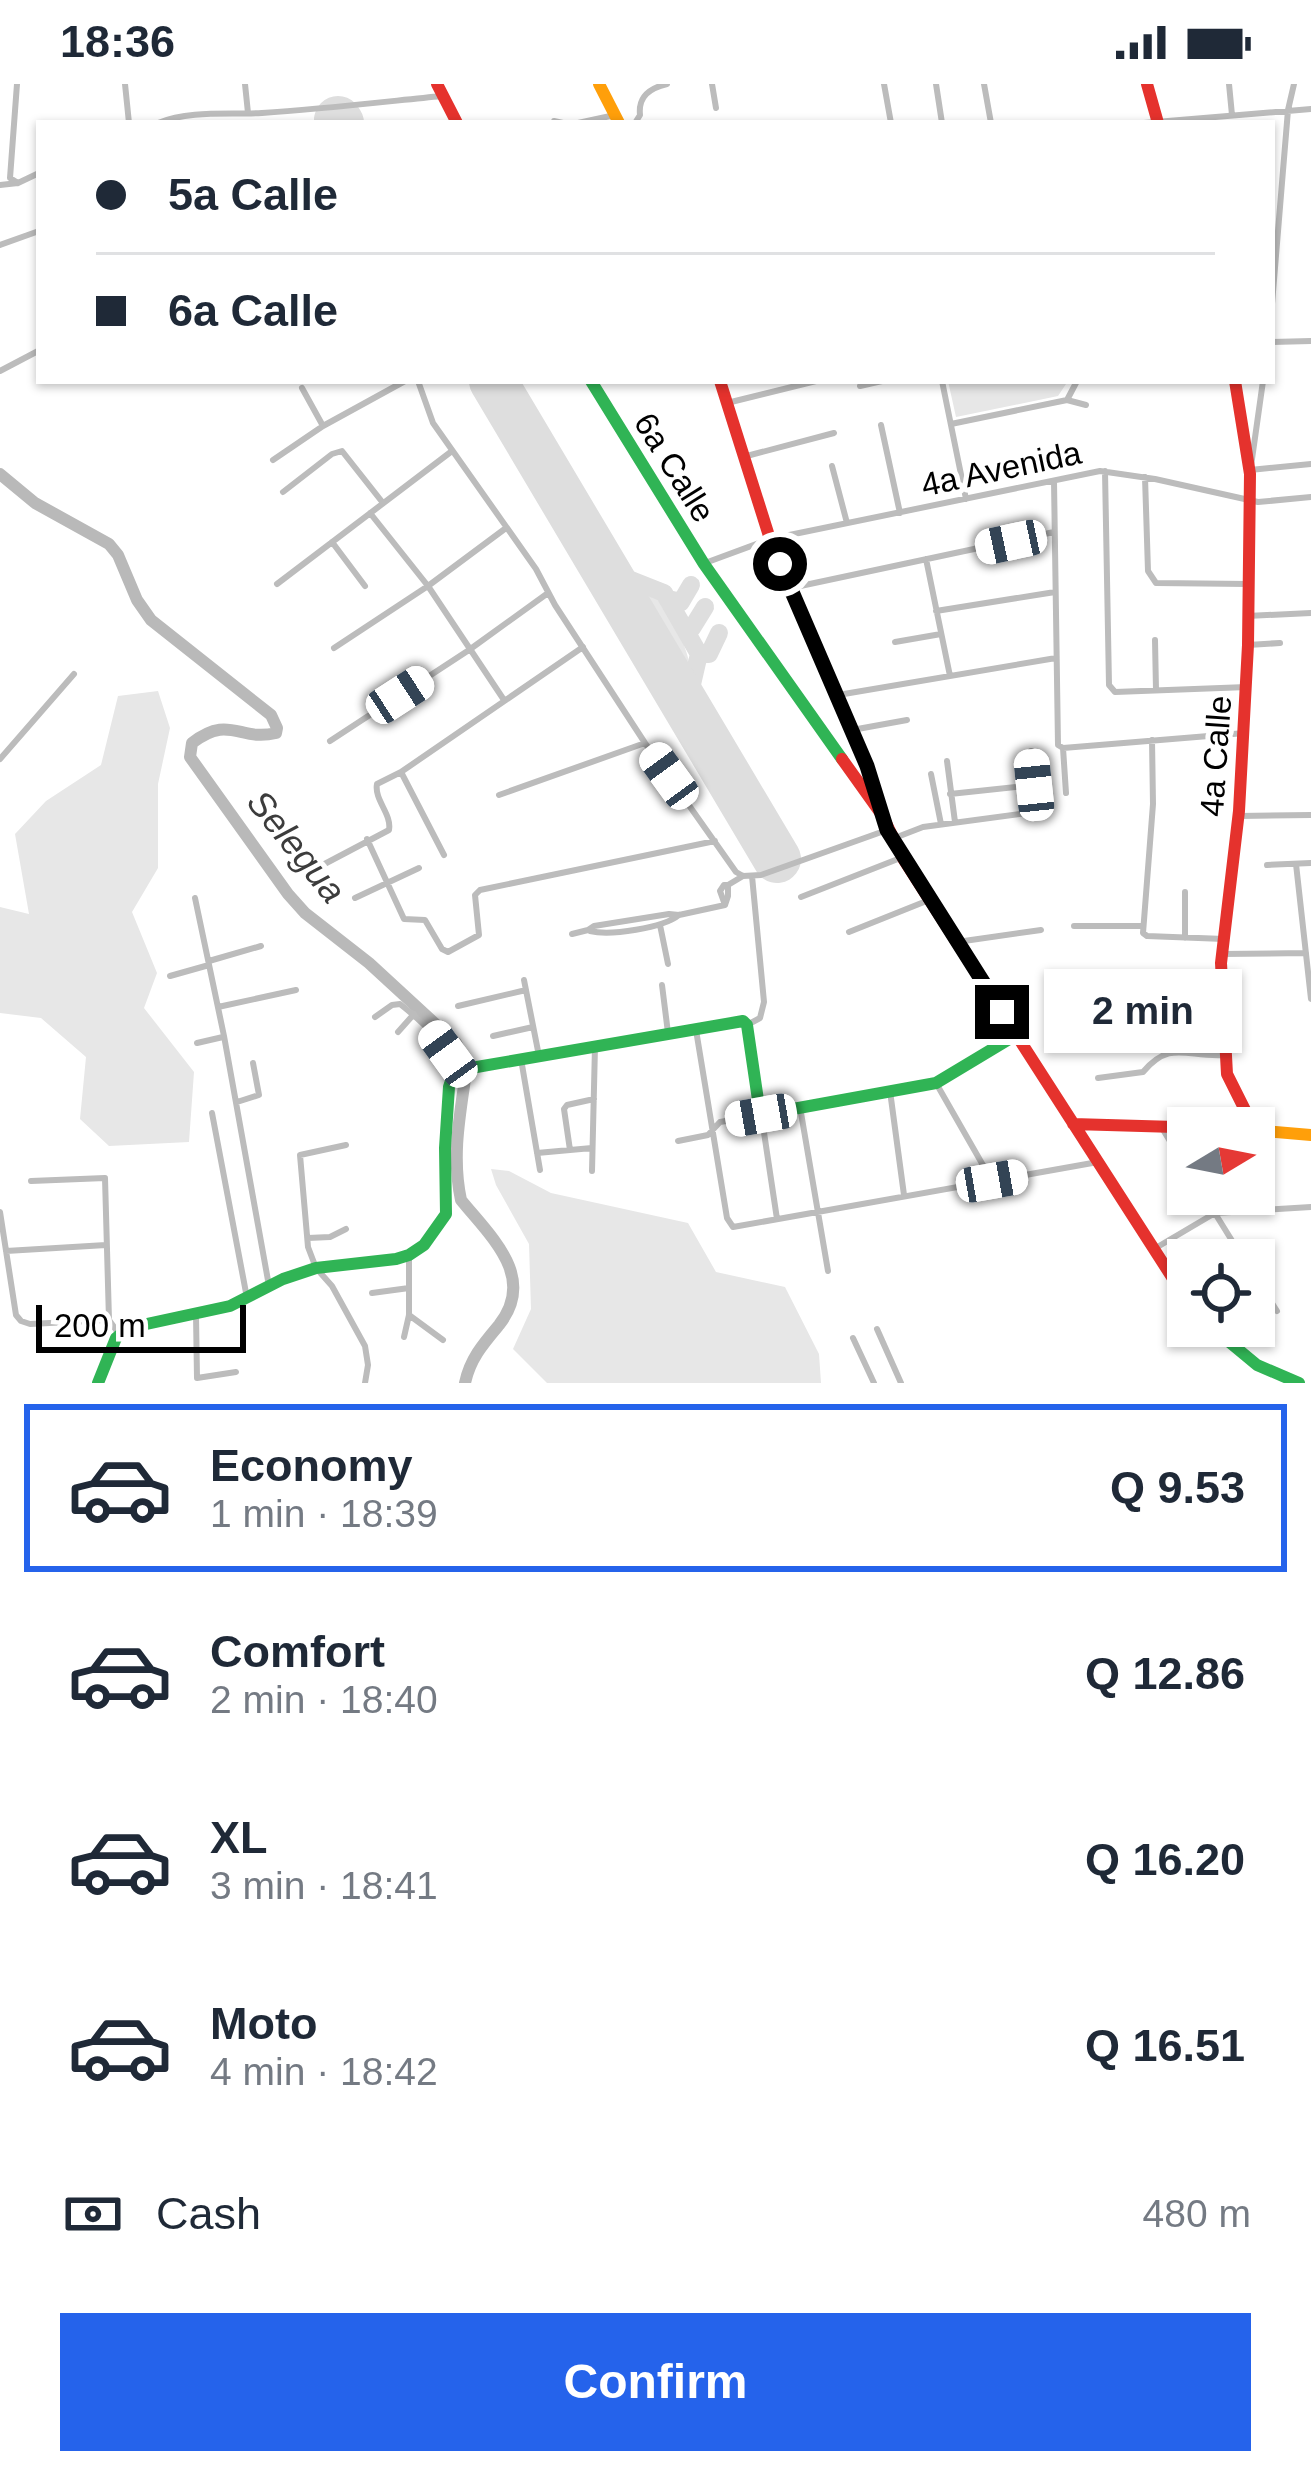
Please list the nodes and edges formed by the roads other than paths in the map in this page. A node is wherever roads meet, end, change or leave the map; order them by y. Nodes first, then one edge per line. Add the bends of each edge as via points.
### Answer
1 (17, 84) edge
2 (125, 84) edge
3 (245, 84) edge
4 (599, 84) edge
5 (667, 84) edge
6 (712, 84) edge
7 (884, 84) edge
8 (936, 84) edge
9 (984, 84) edge
10 (1147, 84) edge
11 (1229, 84) edge
12 (1294, 84) edge
13 (440, 90) edge
14 (716, 108) dead end
15 (1311, 109) edge
16 (1288, 110) junction
17 (252, 113) junction
18 (1232, 115) junction
19 (617, 119) edge
20 (129, 120) edge
21 (172, 120) edge
22 (259, 120) edge
23 (455, 120) edge
24 (637, 120) edge
25 (890, 120) edge
26 (942, 120) edge
27 (990, 120) edge
28 (1153, 120) edge
29 (1176, 120) edge
30 (1275, 152) edge
31 (1285, 152) junction
32 (36, 174) edge
33 (18, 183) junction
34 (0, 185) edge
35 (36, 232) edge
36 (0, 245) edge
37 (1275, 269) edge
38 (1311, 341) edge
39 (1275, 342) edge
40 (36, 352) edge
41 (0, 371) edge
42 (400, 384) edge
43 (419, 384) edge
44 (593, 384) edge
45 (721, 384) edge
46 (804, 384) edge
47 (869, 384) edge
48 (943, 384) edge
49 (1075, 384) edge
50 (1235, 384) edge
51 (1263, 384) edge
52 (860, 386) dead end
53 (302, 388) dead end
54 (1067, 400) junction
55 (728, 403) junction
56 (1086, 405) dead end
57 (880, 424) dead end
58 (951, 424) junction
59 (323, 426) junction
60 (834, 433) dead end
61 (452, 451) junction
62 (743, 458) junction
63 (273, 460) dead end
64 (1311, 464) edge
65 (832, 466) dead end
66 (1105, 471) junction
67 (1250, 472) junction
68 (1145, 477) junction
69 (1054, 481) junction
70 (283, 492) dead end
71 (1311, 496) edge
72 (966, 499) junction
73 (1249, 500) junction
74 (383, 503) junction
75 (370, 513) junction
76 (900, 513) junction
77 (848, 524) junction
78 (506, 528) junction
79 (1054, 532) junction
80 (770, 539) junction
81 (332, 542) junction
82 (926, 560) junction
83 (704, 564) junction
84 (277, 584) dead end
85 (1248, 584) junction
86 (365, 586) dead end
87 (428, 586) junction
88 (790, 588) junction
89 (1055, 592) junction
90 (548, 593) junction
91 (936, 611) junction
92 (1311, 613) edge
93 (1247, 616) junction
94 (941, 634) junction
95 (1155, 640) dead end
96 (895, 642) dead end
97 (1280, 643) dead end
98 (1248, 645) junction
99 (334, 647) dead end
100 (583, 647) junction
101 (469, 650) junction
102 (1056, 658) junction
103 (74, 674) dead end
104 (950, 676) junction
105 (1246, 687) junction
106 (1156, 690) junction
107 (838, 695) junction
108 (505, 701) junction
109 (907, 720) dead end
110 (852, 730) junction
111 (1245, 734) junction
112 (1152, 740) junction
113 (330, 741) dead end
114 (645, 743) junction
115 (1064, 748) junction
116 (1030, 751) dead end
117 (0, 759) edge
118 (947, 761) dead end
119 (401, 772) junction
120 (931, 774) dead end
121 (1034, 785) junction
122 (1066, 793) dead end
123 (950, 794) junction
124 (499, 795) dead end
125 (882, 815) junction
126 (1311, 815) edge
127 (1239, 816) junction
128 (955, 822) junction
129 (940, 824) junction
130 (277, 830) dead end
131 (890, 834) junction
132 (367, 839) junction
133 (715, 841) junction
134 (444, 855) dead end
135 (903, 857) junction
136 (1311, 863) edge
137 (1296, 864) junction
138 (1267, 865) dead end
139 (419, 868) dead end
140 (745, 876) junction
141 (386, 883) junction
142 (1185, 892) dead end
143 (801, 897) dead end
144 (195, 898) dead end
145 (355, 898) dead end
146 (930, 899) junction
147 (679, 915) junction
148 (660, 925) junction
149 (1074, 926) dead end
150 (1142, 926) junction
151 (588, 930) junction
152 (1041, 930) dead end
153 (849, 932) dead end
154 (572, 934) dead end
155 (1185, 938) junction
156 (1224, 939) junction
157 (957, 941) junction
158 (261, 946) dead end
159 (1306, 953) junction
160 (1222, 954) junction
161 (209, 963) junction
162 (668, 964) dead end
163 (170, 976) dead end
164 (524, 980) dead end
165 (662, 985) dead end
166 (1222, 986) junction
167 (1152, 987) dead end
168 (296, 990) dead end
169 (526, 990) junction
170 (1311, 999) edge
171 (458, 1006) dead end
172 (218, 1007) junction
173 (414, 1014) junction
174 (375, 1017) dead end
175 (747, 1024) junction
176 (533, 1027) junction
177 (696, 1028) junction
178 (398, 1032) dead end
179 (668, 1033) junction
180 (1016, 1035) junction
181 (224, 1036) junction
182 (493, 1036) dead end
183 (197, 1042) dead end
184 (595, 1046) junction
185 (1225, 1054) junction
186 (539, 1056) junction
187 (521, 1059) junction
188 (253, 1063) dead end
189 (463, 1069) junction
190 (1098, 1078) dead end
191 (935, 1083) junction
192 (890, 1091) junction
193 (594, 1099) junction
194 (236, 1103) junction
195 (1242, 1107) edge
196 (800, 1108) junction
197 (760, 1111) junction
198 (212, 1113) dead end
199 (1072, 1124) junction
200 (1160, 1125) junction
201 (1167, 1125) edge
202 (712, 1130) junction
203 (1275, 1131) edge
204 (1311, 1135) edge
205 (1167, 1136) edge
206 (678, 1141) dead end
207 (346, 1145) dead end
208 (592, 1148) junction
209 (570, 1150) junction
210 (537, 1153) junction
211 (1098, 1162) junction
212 (540, 1170) dead end
213 (592, 1171) dead end
214 (31, 1181) dead end
215 (992, 1181) junction
216 (904, 1196) junction
217 (1311, 1207) edge
218 (1275, 1209) edge
219 (0, 1212) edge
220 (817, 1212) junction
221 (1211, 1215) edge
222 (776, 1220) junction
223 (346, 1229) dead end
224 (308, 1238) junction
225 (106, 1244) junction
226 (1154, 1249) junction
227 (6, 1251) junction
228 (410, 1256) junction
229 (316, 1268) junction
230 (1167, 1269) edge
231 (828, 1270) dead end
232 (269, 1286) junction
233 (409, 1288) junction
234 (372, 1292) dead end
235 (247, 1299) junction
236 (1275, 1309) edge
237 (1277, 1312) dead end
238 (196, 1315) junction
239 (409, 1315) junction
240 (109, 1320) junction
241 (877, 1329) dead end
242 (119, 1334) junction
243 (404, 1337) dead end
244 (853, 1338) dead end
245 (442, 1340) dead end
246 (1235, 1347) edge
247 (236, 1372) dead end
248 (98, 1383) edge
249 (365, 1383) edge
250 (874, 1383) edge
251 (901, 1383) edge
252 (1299, 1383) edge

1 - 33 street via 10,178
2 - 20 street
3 - 17 street
4 - 19 street
5 - 24 street via 646,92
6 - 14 street
7 - 25 street
8 - 26 street
9 - 27 street
10 - 28 street
11 - 18 street
12 - 16 street
13 - 17 street
13 - 23 street
15 - 16 street
16 - 18 street
16 - 31 street
17 - 21 street
17 - 22 street
18 - 29 street
30 - 31 street
31 - 37 street
32 - 33 street
33 - 34 street
35 - 36 street
38 - 39 street
40 - 41 street
42 - 59 street
43 - 61 street
44 - 83 street, 6a Calle
45 - 55 street
46 - 55 street
47 - 52 street
48 - 58 street
49 - 54 street
50 - 67 street, 4a Calle
51 - 67 street
53 - 59 street
54 - 56 street
54 - 58 street
55 - 62 street
57 - 76 street
58 - 72 street
59 - 63 street
60 - 62 street
61 - 74 street
61 - 78 street
62 - 80 street
64 - 67 street
65 - 77 street
66 - 68 street, 4a Avenida
66 - 69 street, 4a Avenida
66 - 106 street via 1108,685 1115,692
67 - 73 street, 4a Calle
68 - 73 street, 4a Avenida
68 - 85 street via 1151,579
69 - 72 street, 4a Avenida
69 - 79 street
70 - 74 street via 342,451
71 - 73 street, 4a Avenida
72 - 76 street, 4a Avenida
73 - 85 street, 4a Calle
74 - 75 street
75 - 81 street
75 - 87 street
76 - 77 street, 4a Avenida
77 - 80 street, 4a Avenida
78 - 87 street
78 - 90 street
79 - 82 street
79 - 89 street
80 - 83 street, 4a Avenida
80 - 88 street
81 - 84 street
81 - 86 street
82 - 88 street
82 - 91 street
83 - 125 street, 6a Calle
85 - 93 street, 4a Calle
87 - 99 street
87 - 101 street
88 - 107 street
89 - 91 street
89 - 102 street
90 - 100 street
90 - 101 street
91 - 94 street
92 - 93 street
93 - 98 street, 4a Calle
94 - 96 street
94 - 104 street
95 - 106 street
97 - 98 street
98 - 105 street, 4a Calle
100 - 108 street
100 - 114 street
101 - 108 street
101 - 113 street
102 - 104 street
102 - 115 street
103 - 117 street
104 - 107 street
105 - 106 street
105 - 111 street, 4a Calle
107 - 110 street
108 - 119 street
109 - 110 street
110 - 125 street
111 - 112 street
111 - 127 street, 4a Calle
112 - 115 street
112 - 150 street
114 - 124 street
114 - 133 street
115 - 122 street
116 - 121 street
118 - 123 street
119 - 132 street via 375,788 390,829
119 - 134 street
120 - 129 street
121 - 123 street
121 - 128 street via 1034,812
123 - 128 street
125 - 131 street, 6a Calle
126 - 127 street
127 - 156 street, 4a Calle
128 - 129 street
129 - 131 street
130 - 132 street via 315,868
131 - 135 street, 6a Calle
131 - 140 street
132 - 141 street
133 - 140 street
133 - 141 street via 480,890 481,932 448,952 425,920 404,919
135 - 143 street
135 - 146 street, 6a Calle
136 - 137 street
137 - 138 street
137 - 159 street
139 - 141 street
140 - 147 street via 728,885 725,904
140 - 175 street via 764,1002 760,1018
141 - 145 street
142 - 155 street
144 - 161 street
146 - 153 street
146 - 157 street, 6a Calle
147 - 148 street
147 - 151 street
148 - 151 street
148 - 162 street
149 - 150 street
150 - 155 street via 1147,937
151 - 154 street
152 - 157 street
155 - 156 street
156 - 160 street, 4a Calle
157 - 180 street, 6a Calle
158 - 161 street
159 - 160 street
159 - 170 street
160 - 166 street, 4a Calle
161 - 163 street
161 - 172 street
164 - 169 street
165 - 179 street
166 - 167 street
166 - 185 street, 4a Calle
168 - 172 street
169 - 171 street
169 - 176 street
172 - 181 street
173 - 174 street via 396,1004
173 - 178 street
173 - 189 street
175 - 177 street
175 - 197 street
176 - 182 street
176 - 186 street
177 - 179 street
177 - 202 street
179 - 184 street
180 - 191 street
180 - 199 street, 6a Calle
181 - 183 street
181 - 194 street
184 - 186 street
184 - 193 street
185 - 190 street via 1171,1051 1143,1072
185 - 195 street, 4a Calle
186 - 187 street
187 - 189 street
187 - 210 street
188 - 194 street via 259,1095
189 - 228 street via 449,1087 446,1214
191 - 192 street
191 - 215 street
192 - 196 street
192 - 216 street
193 - 208 street
193 - 209 street via 564,1109
194 - 232 street
196 - 197 street
196 - 220 street
197 - 202 street
197 - 222 street
198 - 235 street
199 - 200 street
199 - 211 street, 6a Calle
200 - 201 street
200 - 205 street
202 - 206 street
202 - 222 street via 729,1223
203 - 204 street
207 - 224 street via 300,1154
208 - 209 street
208 - 213 street
209 - 210 street
210 - 212 street
211 - 215 street
211 - 226 street, 6a Calle
214 - 225 street via 105,1178
215 - 216 street
216 - 220 street
217 - 218 street
219 - 227 street
220 - 222 street
220 - 231 street
221 - 226 street
223 - 224 street
224 - 229 street
225 - 227 street
225 - 240 street
226 - 230 street, 6a Calle
227 - 240 street via 21,1321
228 - 229 street
228 - 233 street
229 - 232 street
229 - 249 street via 365,1346
232 - 235 street
233 - 234 street
233 - 239 street
235 - 238 street
236 - 237 street
238 - 242 street
238 - 247 street via 197,1378
239 - 243 street
239 - 245 street
240 - 242 street
241 - 251 street
242 - 248 street
244 - 250 street
246 - 252 street

